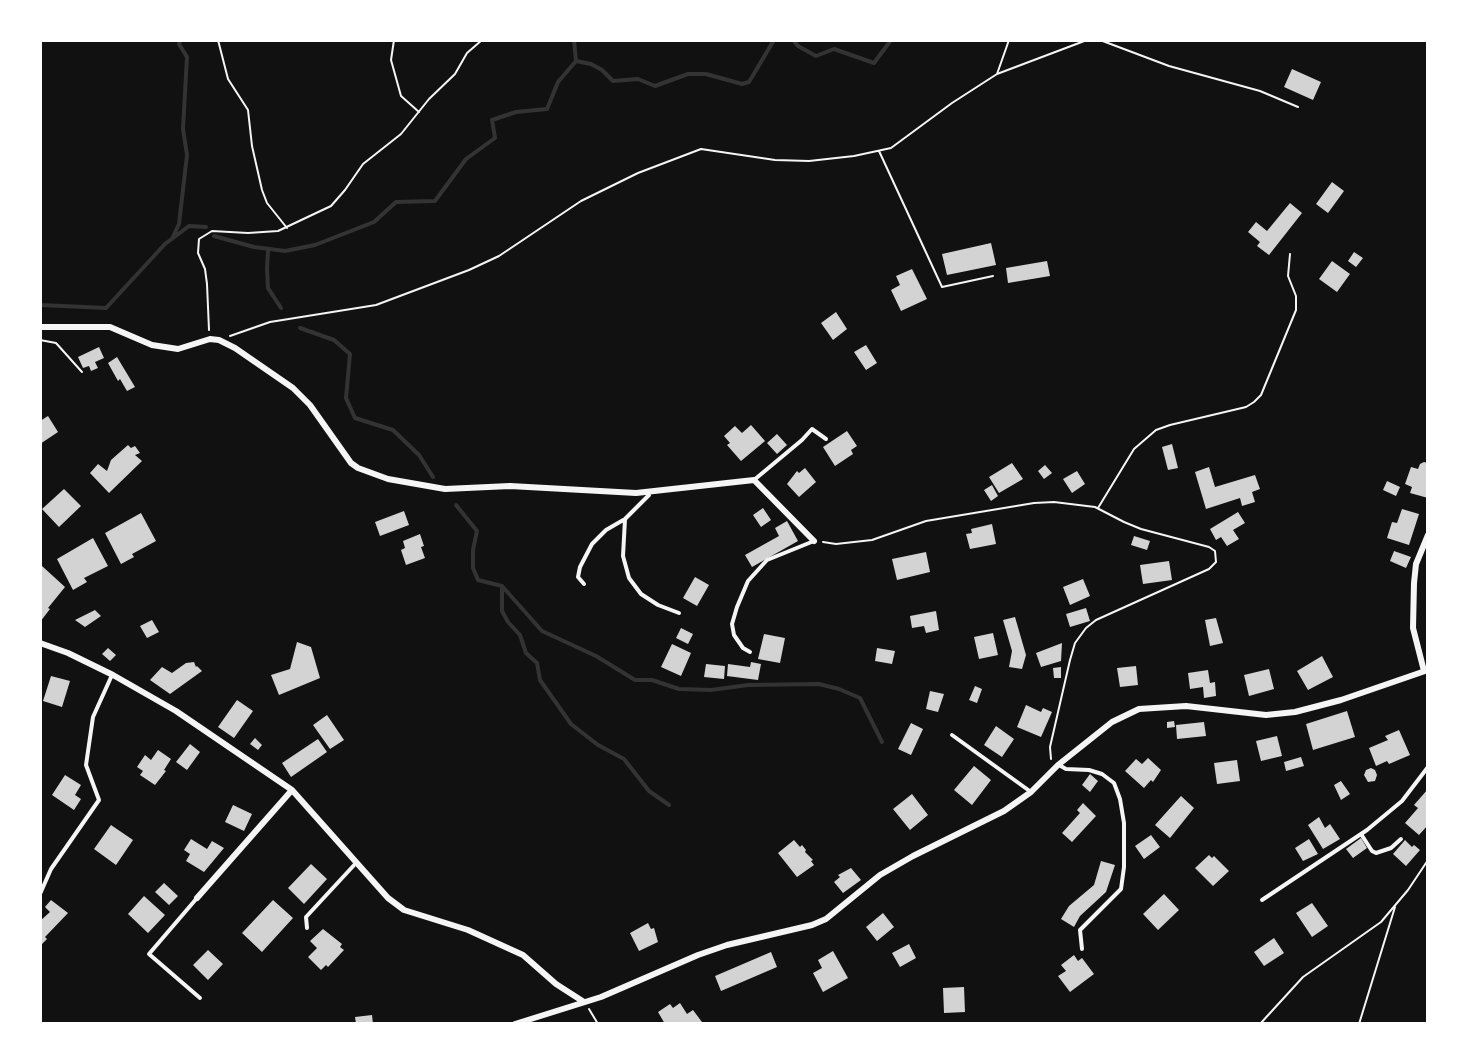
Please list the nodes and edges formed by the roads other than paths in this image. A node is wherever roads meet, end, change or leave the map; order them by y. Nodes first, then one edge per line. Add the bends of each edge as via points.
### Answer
1 (40, 327) edge
2 (825, 439) dead end
3 (754, 480) junction
4 (647, 492) junction
5 (624, 519) junction
6 (1428, 536) edge
7 (814, 542) joint
8 (584, 584) dead end
9 (679, 613) dead end
10 (40, 643) edge
11 (750, 652) dead end
12 (1426, 670) edge
13 (113, 675) junction
14 (952, 735) dead end
15 (1058, 765) junction
16 (1428, 767) edge
17 (292, 790) junction
18 (1031, 792) junction
19 (1361, 834) junction
20 (1401, 839) dead end
21 (356, 863) junction
22 (40, 894) edge
23 (197, 898) joint
24 (1262, 900) dead end
25 (307, 928) dead end
26 (1082, 949) dead end
27 (200, 998) dead end
28 (584, 1002) junction
29 (515, 1023) edge

1 - 4 street via 110,327 152,345 178,349 219,340 293,388 310,405 351,464 388,479 445,489 510,486
2 - 3 lane via 812,429
3 - 4 street
3 - 7 street
4 - 5 lane via 649,495
5 - 8 lane via 592,544 578,577
5 - 9 lane via 623,556 629,578 642,594
6 - 12 street via 1413,583 1413,628
7 - 11 lane via 767,561 748,581 732,624 734,635
10 - 13 street
12 - 15 street via 1295,712 1266,715 1186,706 1139,709 1112,722
13 - 17 street via 176,711
13 - 22 lane via 93,717 86,765 99,800 51,869
14 - 18 lane
15 - 18 street
15 - 26 lane via 1066,770 1102,774 1114,783 1124,822 1121,889 1080,930
16 - 19 lane via 1402,801
17 - 21 street
17 - 23 street
18 - 28 street via 1004,811 880,875 812,926 727,945
19 - 20 lane via 1376,853
19 - 24 lane
21 - 25 lane via 306,917
21 - 28 street via 404,910 468,930 523,955
23 - 27 lane via 149,954
28 - 29 street

